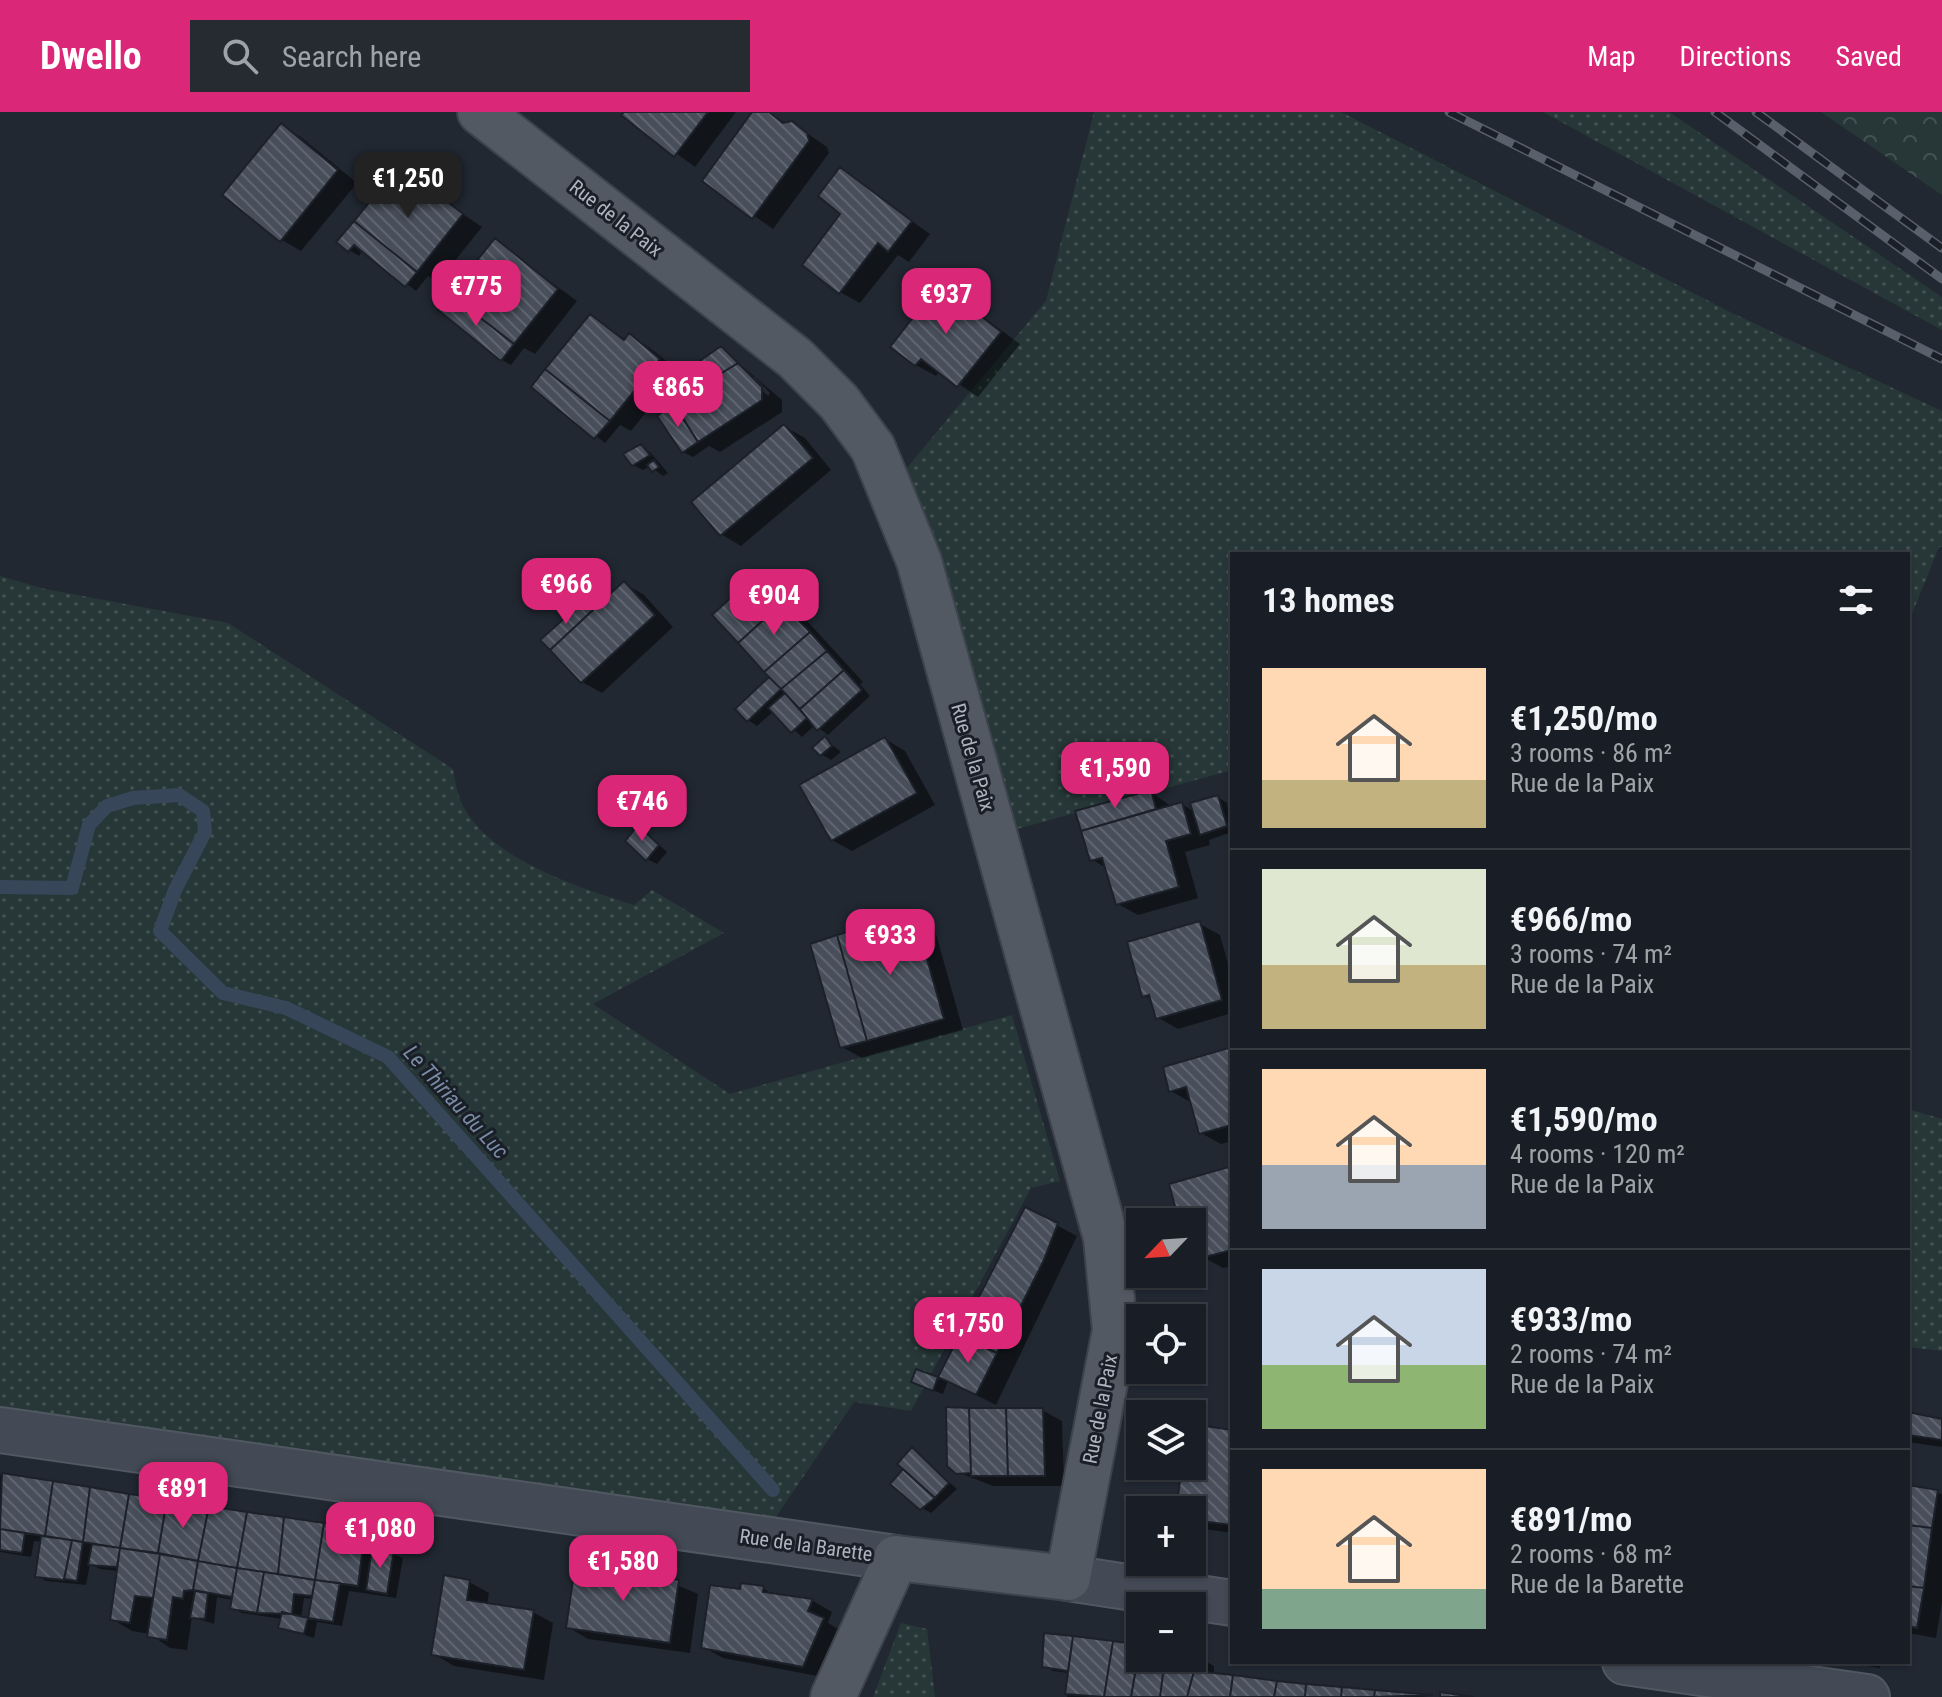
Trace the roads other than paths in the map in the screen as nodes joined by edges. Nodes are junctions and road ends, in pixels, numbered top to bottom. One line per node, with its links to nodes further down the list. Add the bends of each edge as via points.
1 (480, 112): 4 (main road, Rue de la Paix, via 795,358 839,402 873,448 891,487 919,561 1106,1238 1115,1330)
2 (0, 1430): 3 (street, Rue de la Barette)
3 (896, 1558): 4 (main road, Rue de la Barette); 7 (main road)
4 (1068, 1578): 5 (street, Rue de la Barette)
5 (1230, 1603)
6 (1639, 1664): 8 (street)
7 (833, 1697)
8 (1867, 1697)

